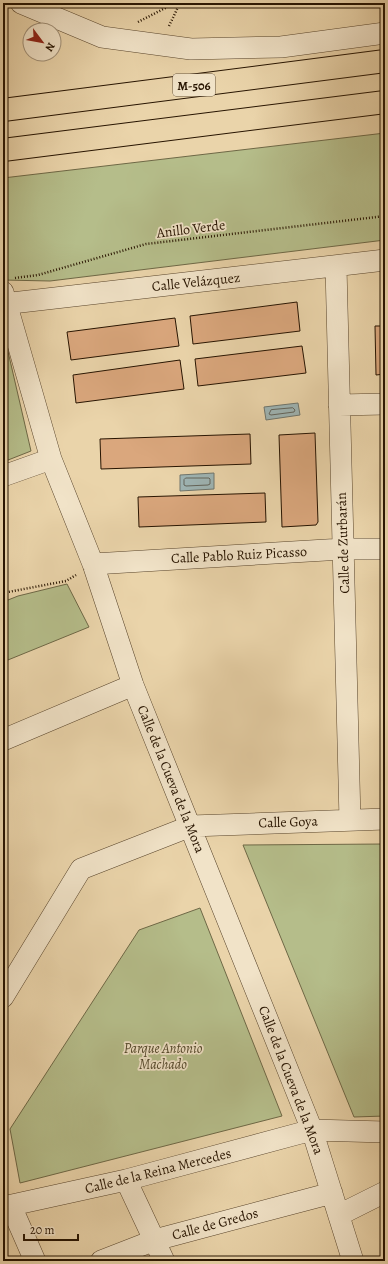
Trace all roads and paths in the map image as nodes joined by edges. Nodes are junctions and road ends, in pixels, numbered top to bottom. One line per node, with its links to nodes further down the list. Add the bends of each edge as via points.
1 (21, 3): 4 (street)
2 (175, 3): 4 (path)
3 (385, 33): 4 (street, via 281,47 191,49)
4 (109, 38)
5 (385, 61): 7 (main road, M-506)
6 (385, 102): 8 (main road)
7 (3, 110)
8 (3, 150)
9 (385, 216): 12 (path, Anillo Verde, via 146,244 38,275)
10 (385, 260): 11 (street, Calle Velázquez)
11 (336, 267): 12 (street, Calle Velázquez); 14 (street, Calle de Zurbarán)
12 (6, 295): 15 (street, Calle de la Cueva de la Mora)
13 (385, 404): 14 (street)
14 (339, 405): 18 (street, Calle de Zurbarán)
15 (51, 459): 16 (street); 19 (street, Calle de la Cueva de la Mora)
16 (3, 476)
17 (385, 549): 18 (street, Calle Pablo Ruiz Picasso)
18 (343, 550): 19 (street, Calle Pablo Ruiz Picasso); 24 (street, Calle de Zurbarán)
19 (93, 564): 20 (path, via 66,581); 21 (street, Calle de la Cueva de la Mora)
20 (3, 593)
21 (133, 685): 22 (street); 25 (street, Calle de la Cueva de la Mora)
22 (3, 740)
23 (385, 819): 24 (street, Calle Goya)
24 (350, 820): 25 (street, Calle Goya)
25 (191, 826): 26 (street, Calle Goya, via 81,869); 27 (street, Calle de la Cueva de la Mora)
26 (3, 997)
27 (312, 1130): 28 (street, Calle de la Reina Mercedes); 29 (street, Calle de la Reina Mercedes); 31 (street, Calle de la Cueva de la Mora)
28 (385, 1132)
29 (126, 1180): 32 (street, Calle de la Reina Mercedes); 34 (street)
30 (385, 1192): 33 (street)
31 (332, 1193): 33 (street, Calle de la Cueva de la Mora); 34 (street, Calle de Gredos)
32 (7, 1206): 35 (street)
33 (339, 1215): 38 (street, Calle de la Cueva de la Mora)
34 (155, 1240): 36 (street, Calle de Gredos); 37 (street)
35 (35, 1261)
36 (101, 1261)
37 (164, 1261)
38 (353, 1261)

